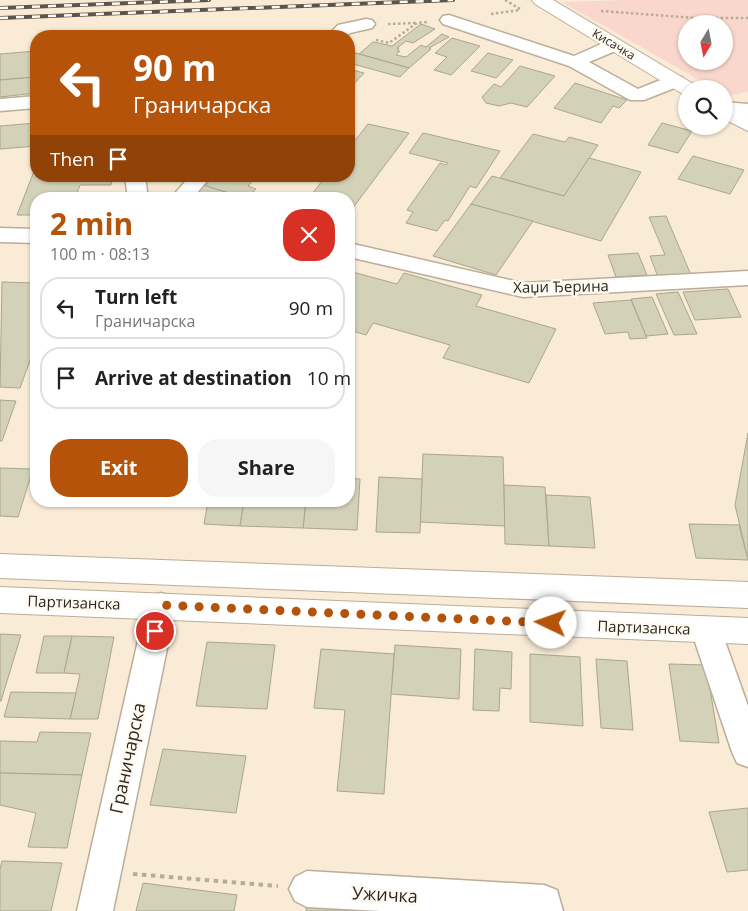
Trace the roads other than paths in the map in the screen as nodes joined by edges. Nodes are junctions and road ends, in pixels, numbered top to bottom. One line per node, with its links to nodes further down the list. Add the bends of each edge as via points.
1 (540, 0): 5 (main road, Кисачка)
2 (449, 20): 6 (street)
3 (355, 30): 4 (street)
4 (370, 32)
5 (614, 45): 6 (street); 7 (main road, Кисачка)
6 (575, 62): 8 (street, via 637,96)
7 (678, 83)
8 (678, 86)
9 (748, 100): 10 (street)
10 (733, 101)
11 (30, 102): 12 (street)
12 (0, 105)
13 (733, 109): 14 (street)
14 (748, 110)
15 (733, 115): 16 (main road)
16 (748, 125)
17 (196, 182): 18 (street)
18 (186, 192)
19 (0, 235): 20 (street)
20 (30, 236)
21 (355, 251): 22 (street, Хаџи Ђерина, via 523,290)
22 (748, 278)
23 (0, 566): 24 (main road)
24 (748, 595)
25 (0, 600): 26 (main road, Партизанска)
26 (161, 605): 27 (main road, Партизанска); 31 (street, Граничарска)
27 (706, 630): 28 (main road, Партизанска); 29 (street)
28 (748, 632)
29 (748, 752)
30 (307, 889): 32 (street, Ужичка, via 544,903)
31 (95, 911)
32 (545, 911)

